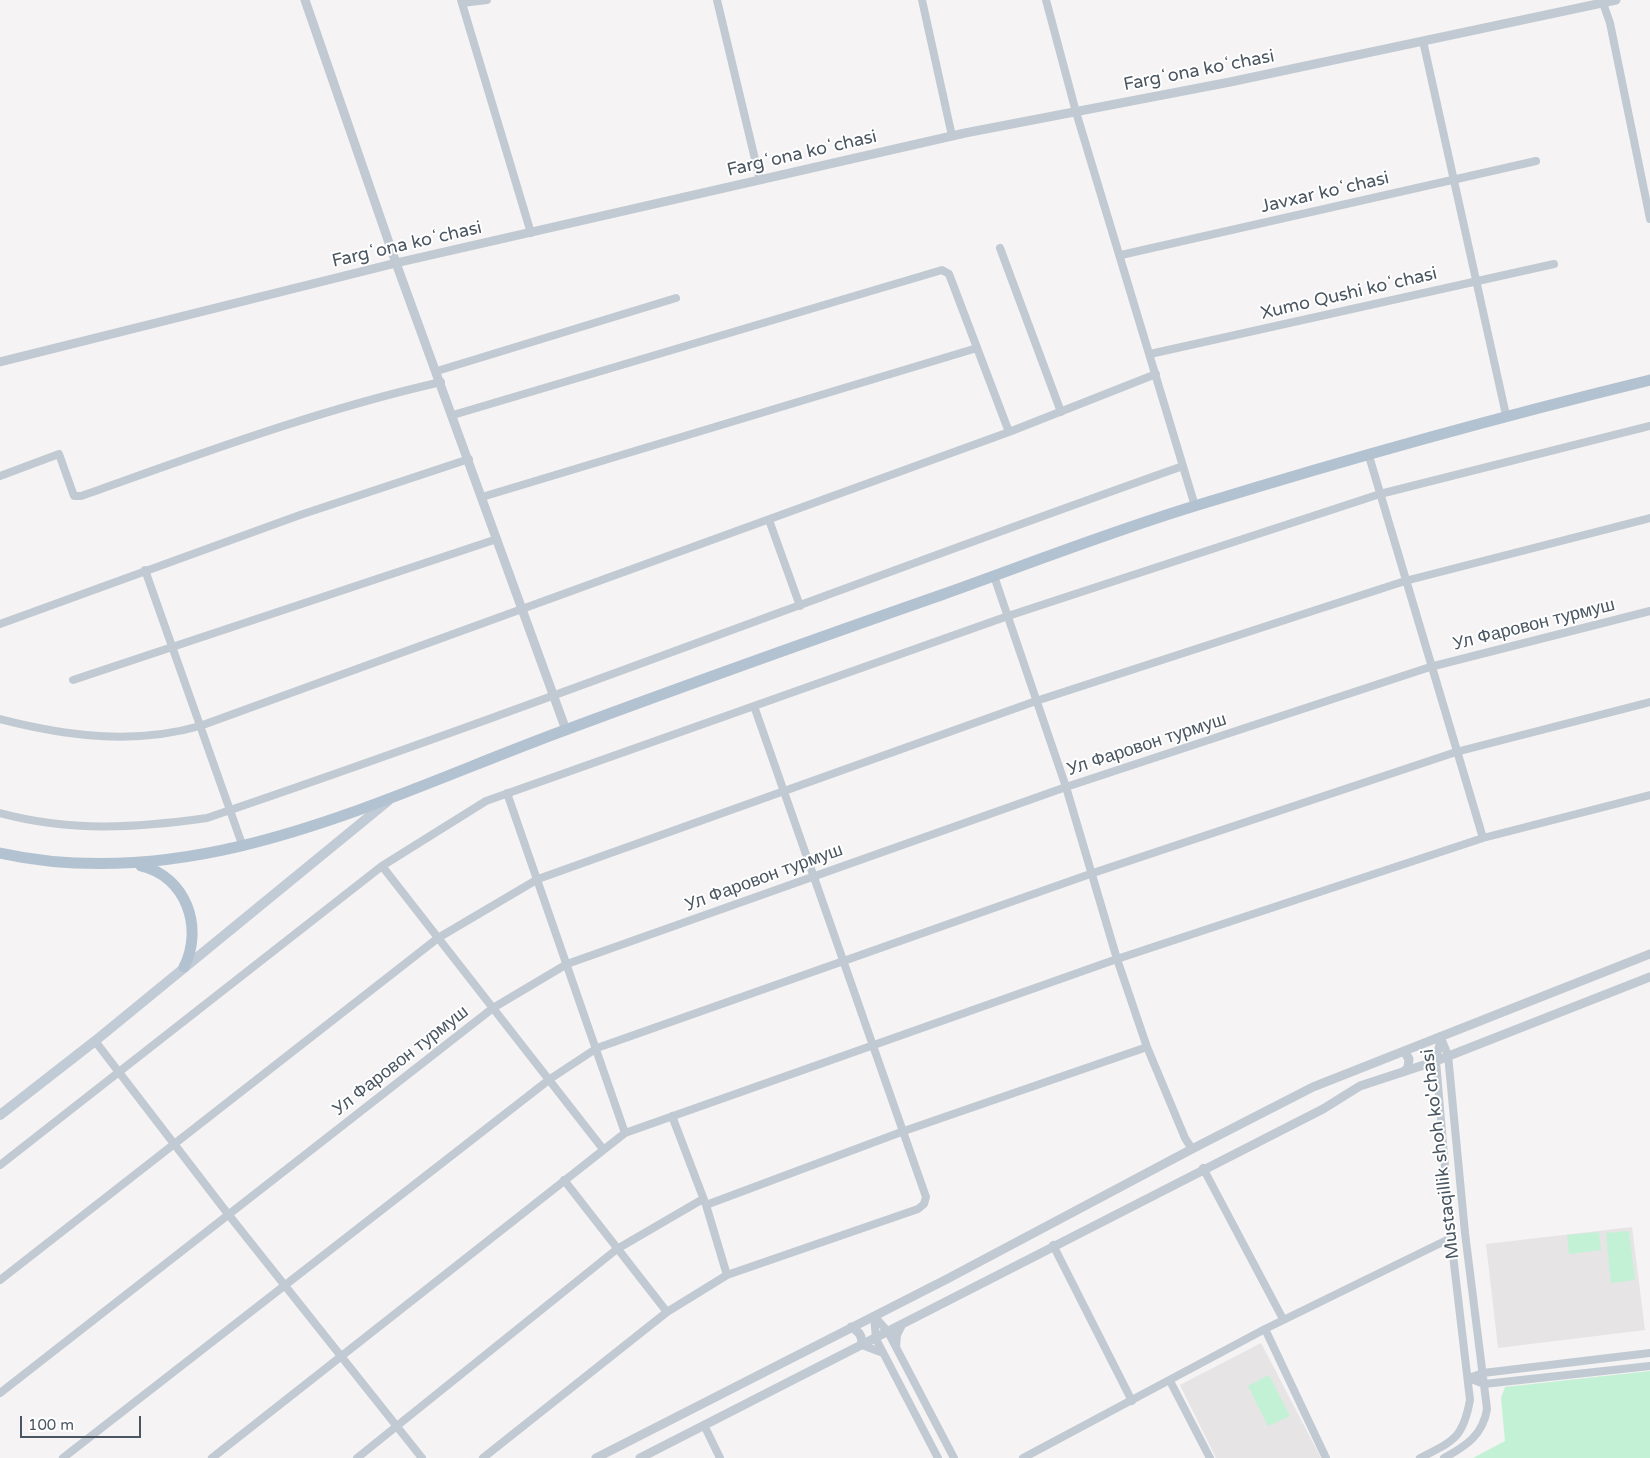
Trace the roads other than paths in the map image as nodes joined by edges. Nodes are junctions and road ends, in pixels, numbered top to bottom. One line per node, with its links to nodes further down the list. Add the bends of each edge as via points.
1 (305, 0): 19 (street)
2 (487, 0): 7 (street)
3 (717, 0): 14 (street)
4 (922, 0): 11 (street)
5 (1046, 0): 10 (street)
6 (1616, 0): 8 (street, Fargʻona koʻchasi)
7 (462, 2): 16 (street)
8 (1603, 3): 9 (street, Fargʻona koʻchasi); 15 (street)
9 (1423, 41): 10 (street, Fargʻona koʻchasi); 13 (street)
10 (1076, 112): 11 (street, Fargʻona koʻchasi); 18 (street)
11 (952, 136): 14 (street, Fargʻona koʻchasi)
12 (1536, 161): 13 (street, Javxar koʻchasi)
13 (1454, 178): 18 (street, Javxar koʻchasi); 21 (street)
14 (760, 180): 16 (street, Fargʻona koʻchasi)
15 (1650, 219)
16 (531, 233): 19 (street, Fargʻona koʻchasi)
17 (1000, 248): 30 (street)
18 (1121, 256): 24 (street)
19 (396, 263): 25 (street, Fargʻona koʻchasi); 26 (street)
20 (1554, 264): 21 (street, Xumo Qushi koʻchasi)
21 (1477, 281): 24 (street, Xumo Qushi koʻchasi); 32 (street)
22 (676, 298): 26 (street)
23 (977, 348): 31 (street, via 949,274 942,270); 34 (street); 40 (street)
24 (1150, 354): 27 (street)
25 (0, 362)
26 (436, 371): 29 (street)
27 (1156, 374): 30 (street); 37 (street)
28 (1650, 380): 32 (main road)
29 (441, 382): 31 (street); 38 (street, via 270,429 77,497 59,454)
30 (1061, 412): 34 (street)
31 (453, 415): 36 (street)
32 (1506, 415): 35 (main road)
33 (1650, 426): 39 (street)
34 (1009, 432): 43 (street)
35 (1369, 456): 39 (street); 41 (main road)
36 (469, 459): 40 (street); 45 (street)
37 (1183, 466): 41 (street); 48 (street)
38 (0, 476)
39 (1380, 494): 47 (street); 51 (street)
40 (482, 497): 44 (street)
41 (1195, 506): 46 (main road)
42 (1650, 518): 47 (street)
43 (768, 520): 48 (street); 49 (street)
44 (497, 538): 49 (street); 53 (street)
45 (145, 570): 52 (street); 53 (street)
46 (994, 576): 51 (street); 62 (main road)
47 (1405, 581): 54 (street); 57 (street)
48 (800, 606): 56 (street)
49 (522, 610): 56 (street); 61 (street)
50 (1650, 611): 54 (street, Ул Фаровон турмуш)
51 (1008, 616): 57 (street); 59 (street)
52 (0, 624)
53 (172, 647): 55 (street); 61 (street)
54 (1430, 666): 63 (street); 64 (street, Ул Фаровон турмуш)
55 (73, 680)
56 (552, 696): 62 (street); 69 (street)
57 (1036, 701): 64 (street); 65 (street)
58 (1650, 702): 63 (street)
59 (754, 706): 65 (street); 66 (street)
60 (0, 719): 61 (street, via 46,731 83,736 148,736)
61 (200, 726): 69 (street)
62 (566, 730): 68 (main road)
63 (1456, 752): 71 (street); 76 (street)
64 (1066, 787): 76 (street); 77 (street, Ул Фаровон турмуш)
65 (784, 791): 77 (street); 78 (street)
66 (508, 793): 75 (street, via 486,801); 78 (street)
67 (1650, 795): 71 (street)
68 (394, 796): 72 (main road); 84 (main road)
69 (230, 810): 70 (street, via 207,818 120,828 45,822); 72 (street)
70 (0, 813)
71 (1483, 838): 81 (street)
72 (243, 847): 74 (main road, via 185,859)
73 (0, 853): 74 (main road, via 68,863)
74 (126, 864): 84 (main road, via 161,874 184,900 194,938)
75 (382, 866): 79 (street); 95 (street)
76 (1093, 873): 81 (street); 82 (street)
77 (813, 876): 82 (street); 83 (street, Ул Фаровон турмуш)
78 (538, 879): 79 (street); 83 (street)
79 (438, 938): 86 (street); 102 (street)
80 (1650, 954): 87 (street)
81 (1117, 959): 89 (street); 90 (street)
82 (844, 961): 89 (street); 91 (street)
83 (567, 964): 86 (street, Ул Фаровон турмуш); 91 (street)
84 (184, 967): 88 (main road)
85 (1650, 977): 93 (street)
86 (493, 1008): 97 (street); 109 (street, Ул Фаровон турмуш)
87 (1441, 1036): 92 (street); 93 (street, Mustaqillik shoh ko'chasi); 94 (street, Mustaqillik shoh ko'chasi)
88 (95, 1041): 95 (street); 98 (main road)
89 (871, 1044): 99 (street); 100 (street)
90 (1147, 1047): 100 (street); 104 (street)
91 (597, 1048): 97 (street); 101 (street)
92 (1404, 1051): 96 (street, via 1409,1059 1408,1068); 104 (street, via 1313,1087)
93 (1448, 1055): 94 (street); 130 (street, Mustaqillik shoh ko'chasi, via 1465,1233)
94 (1436, 1060): 96 (street); 110 (street, Mustaqillik shoh ko'chasi)
95 (118, 1072): 102 (street); 105 (street)
96 (1402, 1072): 106 (street, via 1360,1086 1324,1108)
97 (550, 1079): 103 (street); 115 (street)
98 (0, 1115)
99 (672, 1116): 101 (street); 108 (street)
100 (904, 1131): 108 (street); 113 (street, via 926,1197 918,1209)
101 (625, 1133): 103 (street)
102 (175, 1143): 109 (street); 114 (street)
103 (603, 1149): 107 (street)
104 (1192, 1149): 117 (street)
105 (0, 1165)
106 (1203, 1168): 111 (street); 118 (street)
107 (564, 1180): 112 (street); 128 (street)
108 (704, 1202): 112 (street); 113 (street)
109 (228, 1214): 115 (street); 134 (street, Ул Фаровон турмуш)
110 (1451, 1238): 118 (street); 131 (street, Mustaqillik shoh ko'chasi)
111 (1054, 1245): 119 (street); 135 (street)
112 (617, 1249): 116 (street); 137 (street)
113 (727, 1276): 116 (street)
114 (0, 1280)
115 (285, 1285): 128 (street); 138 (street)
116 (667, 1312): 142 (street)
117 (874, 1316): 120 (street); 122 (street); 123 (street)
118 (1283, 1319): 121 (street)
119 (902, 1325): 122 (street); 125 (street)
120 (852, 1327): 124 (street, via 862,1337); 143 (street)
121 (1265, 1329): 132 (street); 150 (street)
122 (888, 1332): 123 (street); 125 (street)
123 (876, 1338): 124 (street); 126 (street)
124 (862, 1345): 126 (street); 136 (street)
125 (896, 1347): 147 (street)
126 (884, 1353): 146 (street)
127 (1650, 1353): 130 (street)
128 (342, 1357): 137 (street); 139 (street)
129 (1650, 1366): 133 (street)
130 (1483, 1372): 131 (street); 133 (street, Mustaqillik shoh ko'chasi)
131 (1469, 1378): 133 (street); 151 (street, Mustaqillik shoh ko'chasi, via 1466,1423 1457,1436)
132 (1170, 1381): 135 (street); 149 (street)
133 (1484, 1384): 152 (street, Mustaqillik shoh ko'chasi, via 1485,1423 1465,1446)
134 (0, 1393)
135 (1132, 1401): 148 (street)
136 (704, 1425): 144 (street); 145 (street)
137 (398, 1426): 140 (street); 141 (street)
138 (63, 1458)
139 (212, 1458)
140 (357, 1458)
141 (422, 1458)
142 (483, 1458)
143 (596, 1458)
144 (640, 1458)
145 (720, 1458)
146 (938, 1458)
147 (954, 1458)
148 (1023, 1458)
149 (1210, 1458)
150 (1326, 1458)
151 (1420, 1458)
152 (1444, 1458)

